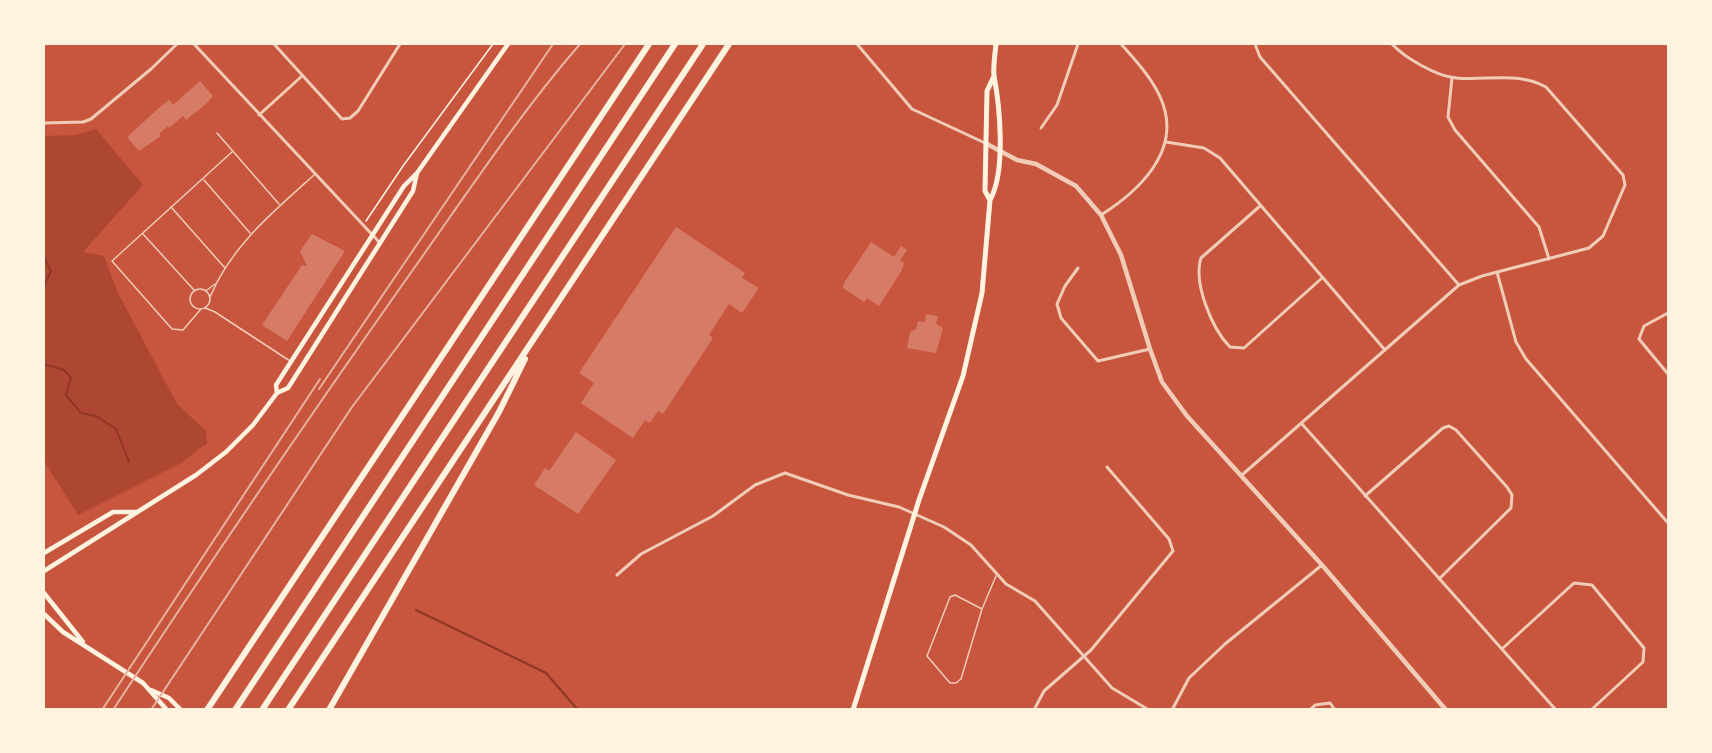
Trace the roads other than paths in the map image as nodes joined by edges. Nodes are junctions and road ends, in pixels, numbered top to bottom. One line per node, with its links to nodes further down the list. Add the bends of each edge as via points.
1 (177, 44): 20 (street, via 91,119)
2 (194, 44): 19 (street)
3 (274, 44): 17 (street)
4 (400, 44): 17 (street, via 350,118 342,119 334,113)
5 (507, 44): 27 (main road)
6 (649, 44): 84 (highway)
7 (675, 44): 85 (highway)
8 (703, 44): 86 (highway)
9 (729, 44): 56 (highway)
10 (857, 44): 24 (street, via 912,109)
11 (996, 44): 16 (main road)
12 (1078, 44): 21 (street, via 1057,105)
13 (1121, 44): 23 (street, via 1150,80 1163,104)
14 (1256, 44): 45 (street, via 1260,57)
15 (1392, 44): 18 (street, via 1416,63)
16 (994, 75): 24 (main road, via 987,91); 25 (main road, via 998,88)
17 (302, 76): 19 (street)
18 (1452, 78): 39 (street, via 1448,111 1452,124 1539,227); 39 (street, via 1532,79 1546,87 1623,175 1626,185 1604,236 1589,248)
19 (259, 115): 28 (street)
20 (44, 123)
21 (1041, 128)
22 (217, 133): 26 (lane)
23 (1166, 142): 32 (street, via 1204,148 1220,158); 34 (street, via 1154,168 1142,182)
24 (987, 144): 25 (street); 30 (main road, via 985,191)
25 (999, 150): 30 (main road, via 996,190); 34 (street, via 1076,186)
26 (233, 151): 29 (lane); 31 (lane)
27 (417, 173): 37 (main road, via 404,186); 38 (main road, via 413,190)
28 (314, 175): 31 (lane); 37 (street)
29 (203, 179): 33 (lane); 36 (lane)
30 (990, 200): 67 (main road, via 982,293 973,337 960,387)
31 (280, 205): 36 (lane)
32 (1260, 206): 43 (street); 43 (street, via 1202,258 1198,268 1219,336 1230,347 1244,348)
33 (171, 207): 35 (lane); 40 (lane)
34 (1101, 215): 57 (street, via 1121,255)
35 (142, 233): 46 (lane); 55 (lane, via 112,261 172,329 183,330)
36 (251, 233): 40 (lane)
37 (372, 236): 38 (street); 59 (main road)
38 (380, 243): 61 (main road, via 288,388)
39 (1549, 259): 42 (street)
40 (226, 268): 44 (lane)
41 (1078, 268): 57 (street, via 1057,304 1061,318 1098,361)
42 (1497, 272): 45 (street); 68 (street, via 1516,342 1526,359)
43 (1322, 278): 58 (street)
44 (216, 283): 47 (lane); 48 (lane)
45 (1459, 285): 58 (street)
46 (194, 290): 47 (lane); 50 (lane, via 189,299)
47 (207, 290): 48 (lane)
48 (210, 297): 49 (lane)
49 (209, 304): 51 (lane); 53 (lane)
50 (195, 308): 52 (lane); 55 (lane)
51 (205, 308): 52 (lane); 53 (lane)
52 (201, 309): 55 (lane)
53 (215, 312): 59 (lane)
54 (1668, 313): 60 (street, via 1644,326 1639,339)
55 (196, 315)
56 (546, 322): 87 (highway); 88 (highway)
57 (1150, 349): 64 (street, via 1162,382 1187,416)
58 (1385, 350): 62 (street)
59 (291, 362): 61 (main road, via 276,384)
60 (1668, 374)
61 (277, 393): 66 (main road, via 253,425 225,452)
62 (1302, 424): 64 (street); 65 (street)
63 (1107, 467): 80 (street, via 1169,539 1173,551)
64 (1242, 475): 70 (street)
65 (1365, 496): 74 (street); 74 (street, via 1443,428 1456,430 1512,495 1511,508)
66 (136, 512): 69 (main road, via 113,512); 71 (main road)
67 (914, 516): 72 (street, via 899,507 848,495 785,473 755,485 713,516 641,554); 73 (street, via 944,527 971,545); 89 (main road)
68 (1668, 523)
69 (44, 553)
70 (1322, 565): 92 (street, via 1189,678); 95 (street)
71 (44, 571)
72 (617, 575)
73 (996, 576): 76 (lane); 80 (street, via 1035,601)
74 (1439, 579): 79 (street)
75 (44, 593): 78 (main road)
76 (982, 609): 76 (lane, via 961,679 950,683 927,656 950,597 955,595)
77 (44, 614): 78 (main road, via 63,632)
78 (85, 644): 81 (main road)
79 (1503, 648): 96 (street); 97 (street, via 1574,583 1592,585 1644,648 1642,662)
80 (1083, 656): 90 (street, via 1044,691); 91 (street, via 1112,688)
81 (149, 689): 82 (main road); 83 (main road, via 169,698)
82 (167, 710)
83 (181, 710)
84 (207, 710)
85 (235, 710)
86 (262, 710)
87 (288, 710)
88 (329, 710)
89 (853, 710)
90 (1034, 710)
91 (1149, 710)
92 (1172, 710)
93 (1310, 710): 94 (street, via 1330,703)
94 (1335, 710)
95 (1446, 710)
96 (1556, 710)
97 (1591, 710)

